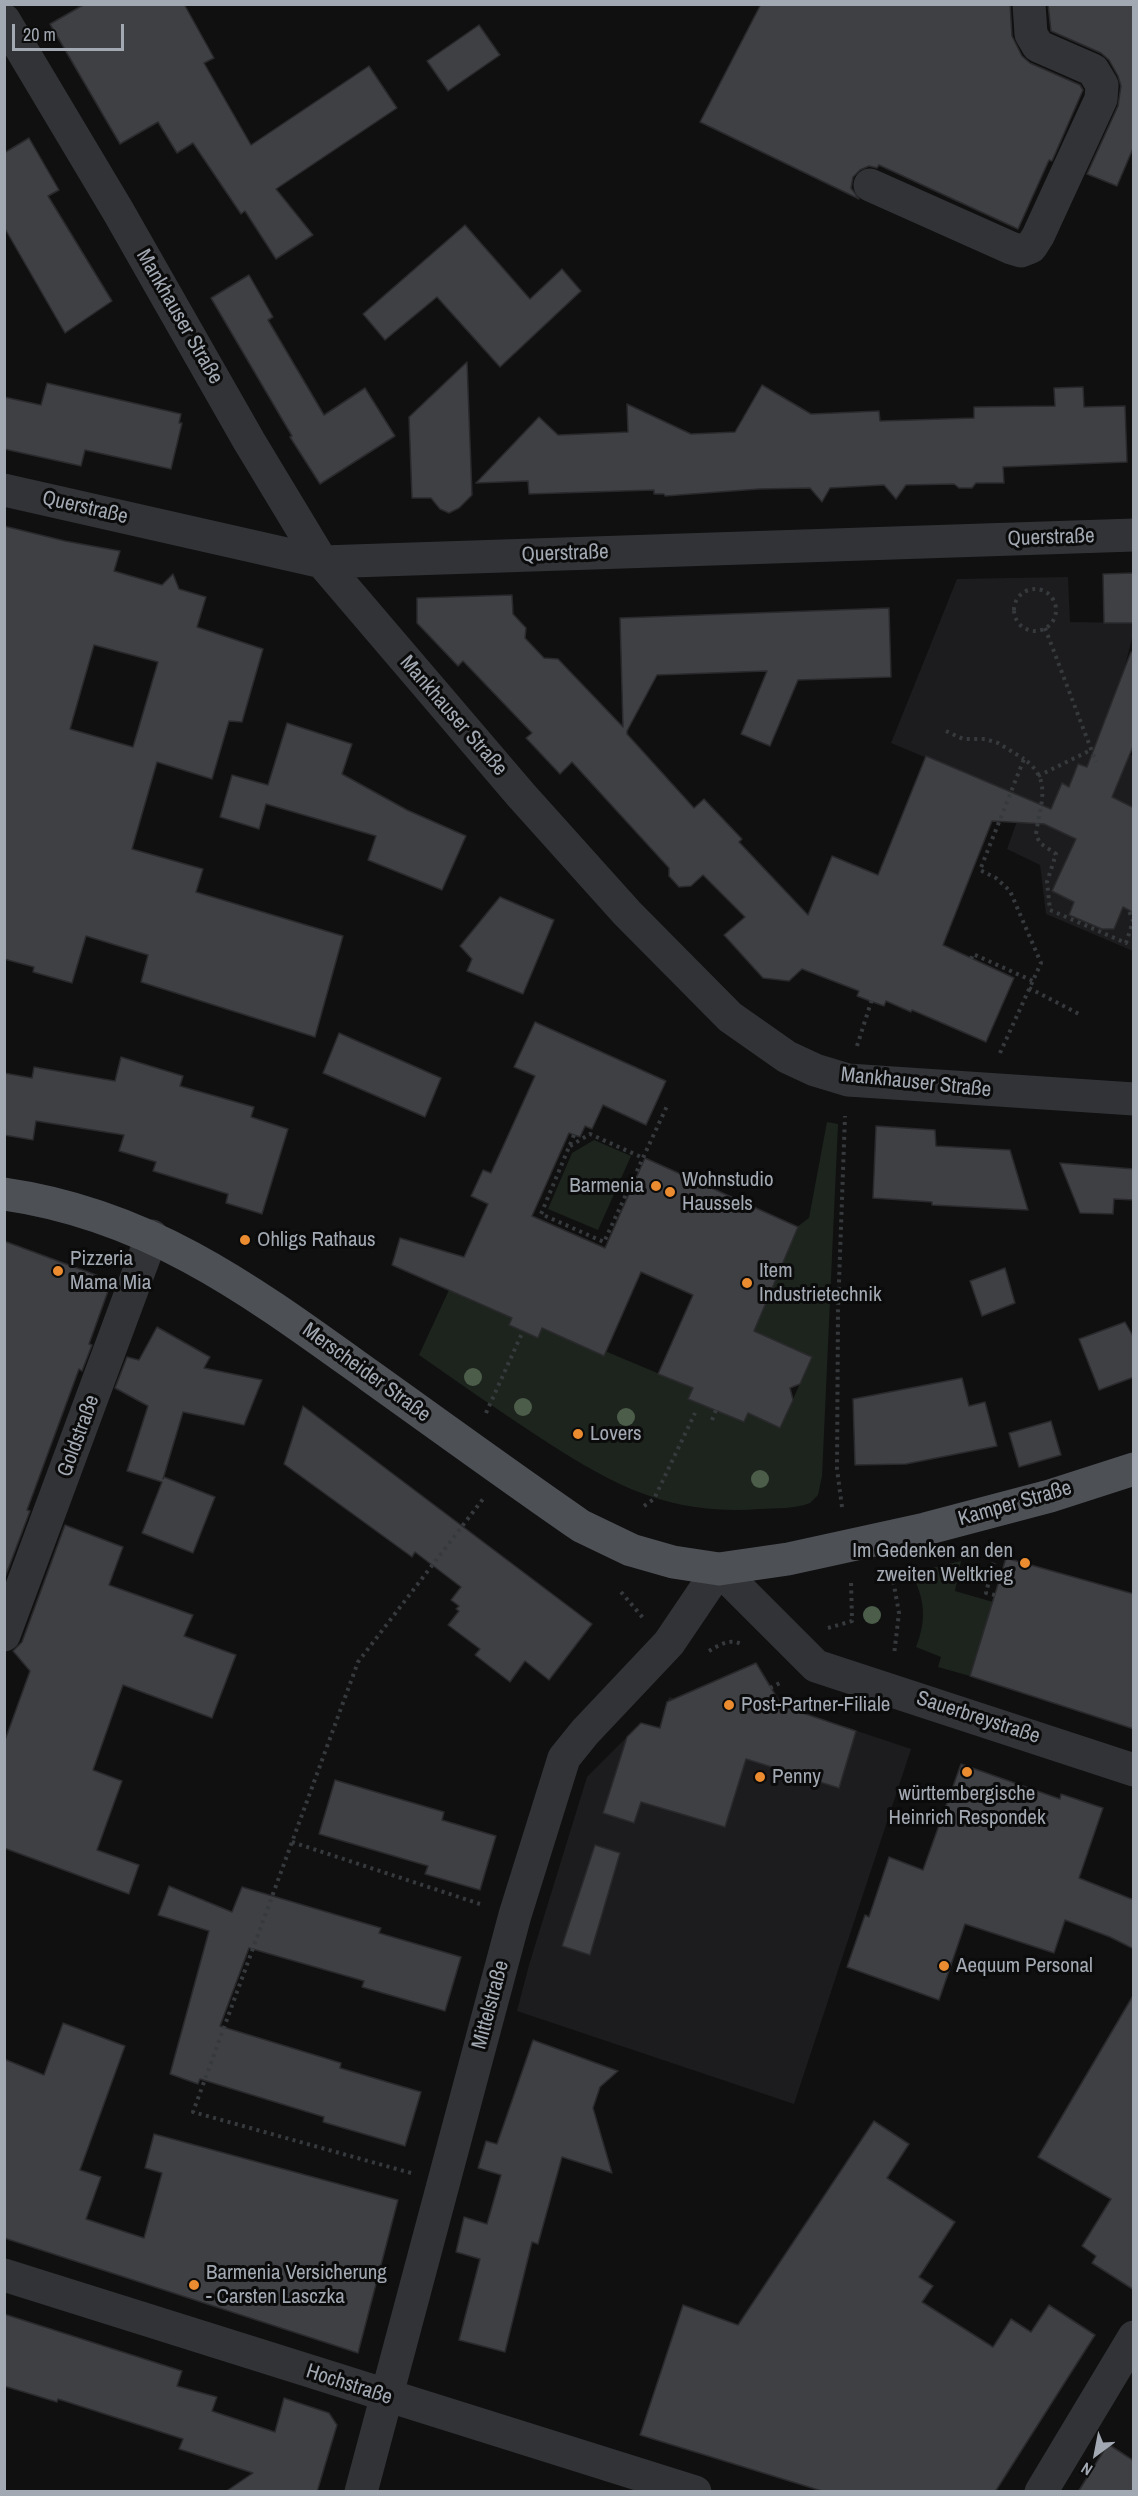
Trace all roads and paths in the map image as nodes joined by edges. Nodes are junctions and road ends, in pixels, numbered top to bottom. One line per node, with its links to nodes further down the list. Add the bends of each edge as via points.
1 (1029, 4): 3 (street, via 1030,34 1038,46 1093,70 1102,85 1101,99 1031,247 1020,251 1011,248)
2 (4, 20): 6 (street, Mankhauser Straße)
3 (870, 185)
4 (4, 490): 6 (street, Querstraße)
5 (1134, 535): 6 (street, Querstraße)
6 (322, 562): 22 (street, Mankhauser Straße, via 521,795 627,913 730,1017 787,1057)
7 (1046, 628): 7 (path, via 1024,628 1015,617 1015,603 1024,591 1037,589 1054,600 1054,619); 9 (path)
8 (946, 731): 10 (path, via 963,739 998,743)
9 (1091, 750): 11 (path); 12 (path)
10 (1024, 759): 12 (path); 17 (path, via 981,870 1010,891 1041,963)
11 (1096, 762)
12 (1038, 776): 13 (path, via 1044,798 1036,835 1056,855)
13 (1047, 882): 14 (path); 15 (path, via 1050,910 1126,943 1134,921)
14 (1055, 885)
15 (1130, 911)
16 (971, 959): 17 (path, via 973,954)
17 (1033, 981): 18 (path)
18 (1029, 988): 20 (path); 23 (path)
19 (873, 996): 21 (path)
20 (1079, 1014)
21 (857, 1046)
22 (848, 1080): 23 (street, Mankhauser Straße); 39 (path, via 838,1310 837,1469)
23 (985, 1090): 24 (street, Mankhauser Straße)
24 (1134, 1099)
25 (667, 1106): 28 (path)
26 (574, 1135): 27 (path)
27 (570, 1146): 28 (path, via 590,1134); 28 (path, via 540,1214 604,1242)
28 (641, 1157)
29 (4, 1194): 30 (main road, Merscheider Straße, via 68,1205)
30 (152, 1236): 41 (main road, Merscheider Straße, via 259,1298 581,1526 631,1550); 48 (street, Goldstraße)
31 (523, 1331): 33 (path)
32 (716, 1410): 35 (path)
33 (486, 1413)
34 (695, 1413): 38 (path, via 654,1498)
35 (712, 1420)
36 (1134, 1468): 41 (main road, Kamper Straße, via 1050,1496 925,1529 789,1559)
37 (483, 1499): 55 (path, via 358,1662)
38 (644, 1506)
39 (842, 1507)
40 (997, 1549): 45 (path, via 986,1593)
41 (718, 1569): 53 (street, Sauerbreystraße, via 816,1666); 56 (street, Mittelstraße, via 669,1643 564,1758)
42 (892, 1572): 53 (path, via 899,1626)
43 (850, 1581): 47 (path, via 852,1621)
44 (621, 1592): 46 (path)
45 (995, 1595)
46 (650, 1627)
47 (822, 1633)
48 (4, 1635)
49 (744, 1646): 50 (path, via 737,1642 722,1643)
50 (703, 1655)
51 (777, 1672): 52 (path, via 786,1680)
52 (770, 1688)
53 (887, 1688): 54 (street, Sauerbreystraße)
54 (1134, 1770)
55 (292, 1842): 56 (path); 57 (path, via 193,2112)
56 (515, 1915): 57 (street, Mittelstraße)
57 (443, 2182): 60 (street, Mittelstraße)
58 (4, 2276): 60 (street, Hochstraße)
59 (1134, 2337): 63 (street)
60 (386, 2397): 61 (street, Mittelstraße); 62 (street, Hochstraße)
61 (361, 2492)
62 (694, 2492)
63 (1041, 2492)

